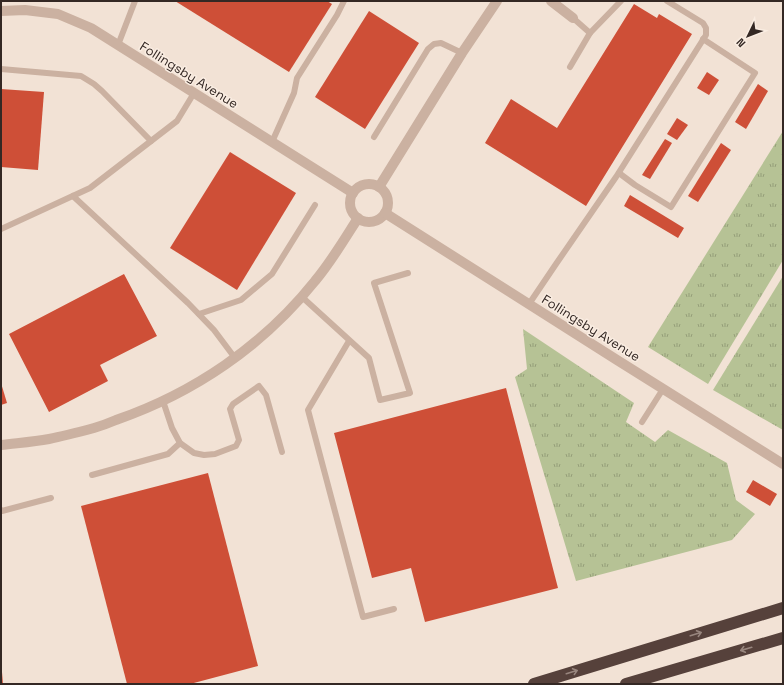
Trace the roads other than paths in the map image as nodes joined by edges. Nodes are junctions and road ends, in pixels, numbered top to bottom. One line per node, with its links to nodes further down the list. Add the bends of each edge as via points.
1 (135, 1): 11 (lane)
2 (344, 1): 18 (lane, via 298,78)
3 (497, 1): 12 (street)
4 (551, 1): 8 (street)
5 (621, 1): 9 (lane)
6 (667, 1): 10 (lane, via 703,23 706,34)
7 (1, 11): 11 (street, Follingsby Avenue, via 25,10 58,14 91,28)
8 (573, 18): 9 (lane)
9 (590, 33): 13 (lane)
10 (703, 39): 19 (lane); 19 (lane, via 755,72 743,93 671,207)
11 (118, 45): 15 (street, Follingsby Avenue)
12 (462, 54): 16 (lane, via 441,43 434,44); 20 (street)
13 (570, 67)
14 (1, 69): 17 (lane, via 81,76 102,90)
15 (194, 93): 17 (lane, via 177,121); 18 (street, Follingsby Avenue)
16 (374, 137)
17 (151, 141): 22 (lane, via 90,188)
18 (272, 142): 21 (street, Follingsby Avenue)
19 (619, 173): 29 (lane)
20 (379, 187): 21 (street, via 364,185); 24 (street, via 387,198 388,206)
21 (353, 193): 25 (street, via 351,208)
22 (73, 196): 26 (lane); 30 (lane)
23 (315, 205): 30 (lane, via 272,274 241,300)
24 (385, 212): 25 (street, via 374,222); 29 (street, Follingsby Avenue)
25 (358, 218): 28 (street, via 336,254)
26 (1, 229)
27 (408, 273): 31 (lane, via 374,283 410,392 380,400 369,358)
28 (302, 297): 31 (lane); 32 (street, via 265,334)
29 (529, 304): 33 (street, Follingsby Avenue)
30 (199, 314): 32 (lane)
31 (349, 341): 44 (lane, via 308,410 363,617)
32 (235, 358): 34 (street, via 181,393)
33 (663, 389): 35 (lane); 39 (street, Follingsby Avenue)
34 (163, 401): 36 (lane); 37 (street, via 94,428 49,439)
35 (642, 422)
36 (180, 443): 38 (lane, via 194,453 204,455 215,454 236,446 239,440 230,409 233,404 259,386 266,395); 40 (lane, via 168,454)
37 (1, 445)
38 (282, 452)
39 (783, 464)
40 (92, 475)
41 (51, 498): 42 (lane)
42 (1, 510)
43 (783, 608): 46 (highway, one-way to 43)
44 (394, 609)
45 (783, 638): 47 (highway, one-way to 47)
46 (534, 684)
47 (626, 684)

